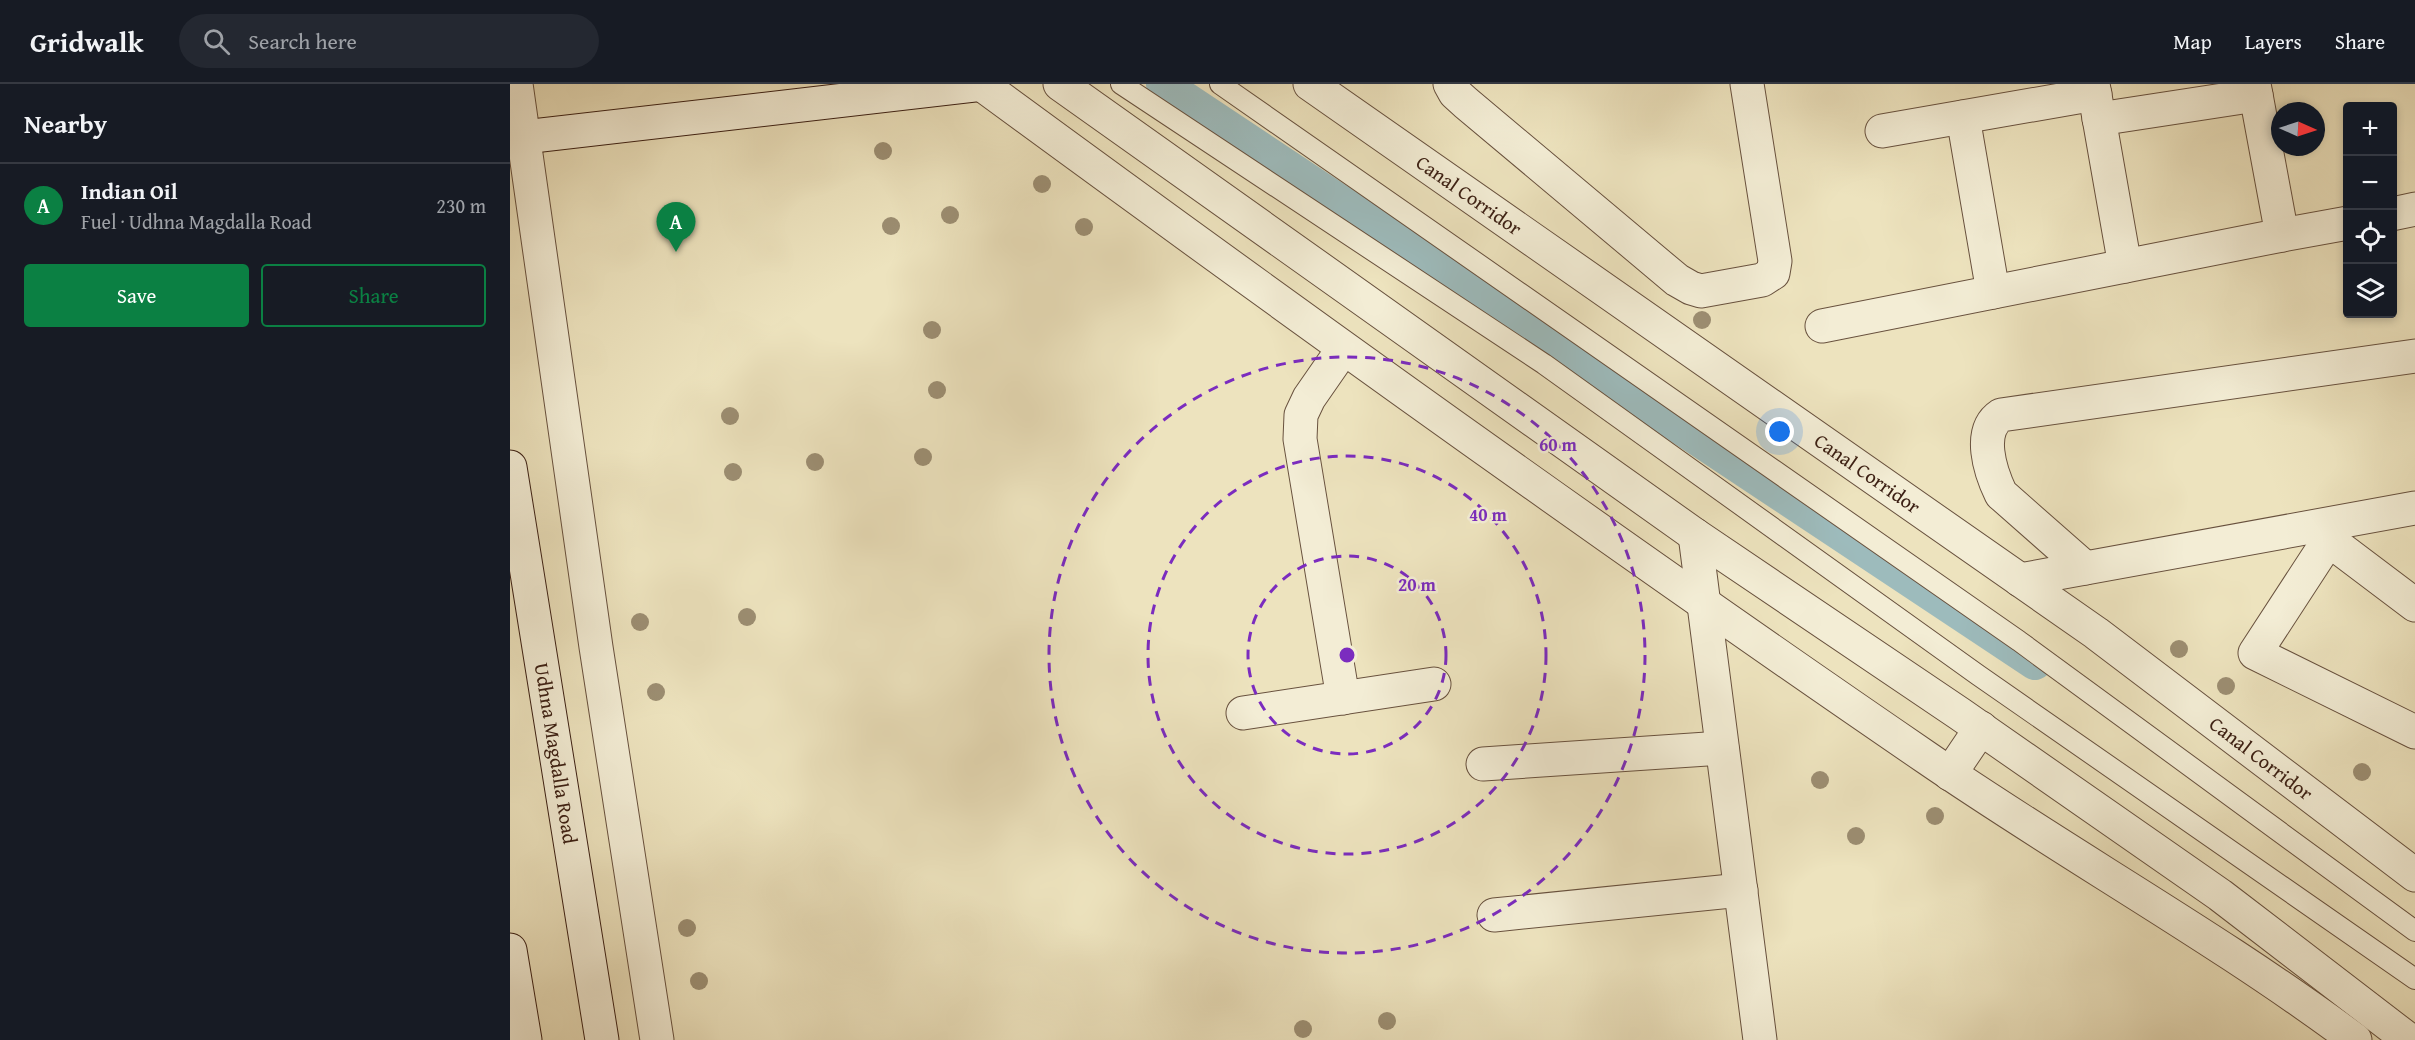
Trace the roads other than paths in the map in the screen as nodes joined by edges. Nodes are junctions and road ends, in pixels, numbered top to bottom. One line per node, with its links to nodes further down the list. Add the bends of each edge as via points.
1 (516, 84): 13 (street)
2 (982, 84): 13 (street); 21 (street)
3 (1060, 84): 26 (street)
4 (1120, 84): 44 (lane, via 1544,364 1978,675)
5 (1220, 84): 42 (lane, via 2019,641)
6 (1310, 84): 28 (street, Canal Corridor)
7 (1450, 84): 8 (street, via 1466,104 1677,280 1701,291 1762,280 1773,273 1775,261)
8 (1747, 84)
9 (2255, 89): 10 (street); 17 (street)
10 (2095, 99): 11 (street); 18 (street)
11 (1963, 117): 12 (street); 19 (street)
12 (1882, 131)
13 (517, 136): 47 (street)
14 (2415, 209): 15 (street)
15 (2397, 213)
16 (2343, 223): 17 (street)
17 (2282, 236): 18 (street)
18 (2125, 266): 19 (street)
19 (1993, 292): 20 (street)
20 (1822, 326)
21 (1343, 349): 29 (street); 32 (street, via 1309,398 1301,415 1299,440)
22 (2415, 357): 27 (street, via 2001,415 1992,421 1987,435 1994,478 2001,494)
23 (510, 467): 46 (street, Udhna Magdalla Road)
24 (2415, 508): 25 (street)
25 (2320, 534): 27 (street); 30 (street); 35 (street, via 2254,653)
26 (1695, 535): 29 (street); 34 (street)
27 (2085, 568): 28 (street)
28 (2020, 580): 39 (street, Canal Corridor)
29 (1704, 605): 36 (street); 38 (street)
30 (2415, 605)
31 (1434, 684): 32 (street)
32 (1343, 698): 33 (street)
33 (1243, 713)
34 (1981, 728): 38 (street); 50 (street, via 2220,895)
35 (2415, 732)
36 (1722, 748): 37 (street); 40 (street)
37 (1483, 764)
38 (1950, 774): 49 (street, via 2295,995)
39 (2415, 874)
40 (1741, 890): 41 (street); 48 (street)
41 (1494, 915)
42 (2415, 931)
43 (510, 950): 45 (street)
44 (2415, 979)
45 (525, 1040)
46 (602, 1040)
47 (657, 1040)
48 (1760, 1040)
49 (2355, 1040)
50 (2409, 1040)

